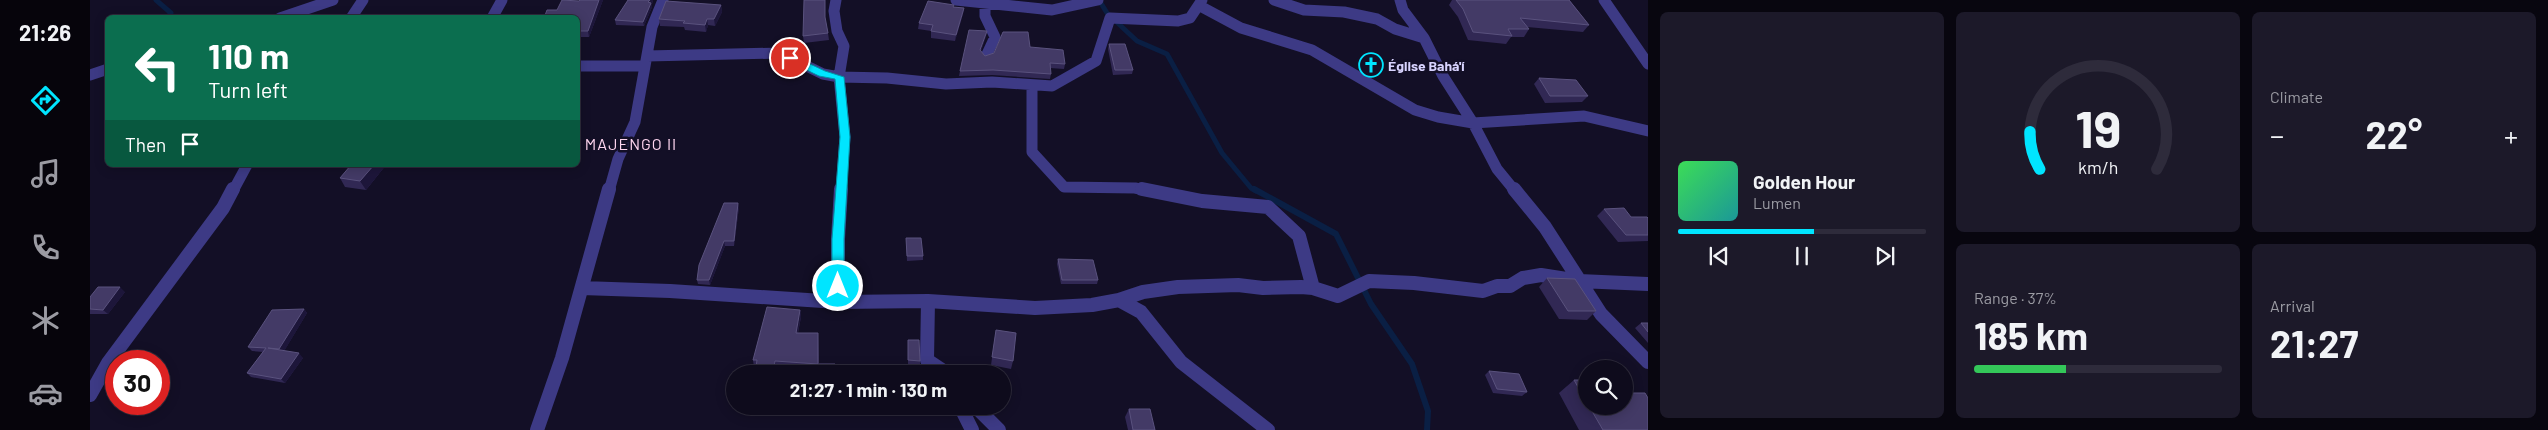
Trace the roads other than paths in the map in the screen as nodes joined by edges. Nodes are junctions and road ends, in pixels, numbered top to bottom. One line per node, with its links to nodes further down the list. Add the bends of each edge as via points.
1 (333, 0): 13 (street)
2 (363, 0): 14 (street)
3 (502, 0): 15 (street)
4 (663, 0): 18 (street, via 652,27)
5 (836, 0): 23 (street, via 837,31 844,46)
6 (956, 0): 11 (street)
7 (1098, 0): 11 (street, via 1052,10)
8 (1274, 0): 16 (street, via 1304,10 1344,12 1377,19 1395,29)
9 (1400, 0): 16 (street, via 1403,10)
10 (1604, 0): 19 (street)
11 (986, 3): 17 (street, via 985,16 995,37)
12 (1201, 3): 24 (street, via 1190,18 1178,21 1110,18 1096,61 1052,86); 25 (street, via 1241,28 1312,50 1415,110)
13 (289, 15)
14 (353, 15)
15 (494, 15)
16 (1424, 38): 25 (street, via 1443,76)
17 (987, 54)
18 (646, 61): 20 (street); 23 (street, via 780,53 823,74); 30 (street, via 635,122 618,159)
19 (1648, 64)
20 (580, 66)
21 (105, 70): 22 (street)
22 (90, 75)
23 (840, 77): 24 (street, via 946,84 992,82); 34 (street, via 845,137 838,239)
24 (1032, 85): 31 (street, via 1032,152 1064,187 1135,188 1202,201 1268,207 1299,236)
25 (1473, 123): 26 (street, via 1584,116); 28 (street, via 1497,169 1545,227)
26 (1648, 131)
27 (246, 167): 37 (street, via 223,208 108,364)
28 (1579, 281): 29 (street); 31 (street, via 1541,275 1523,278 1510,286 1477,291 1369,281 1338,296); 35 (street, via 1601,314)
29 (1648, 284)
30 (582, 288): 34 (street, via 670,290); 40 (street)
31 (1313, 288): 32 (street, via 1178,287 1143,292)
32 (1119, 300): 33 (street, via 1035,308); 43 (street, via 1141,312 1181,362)
33 (928, 301): 34 (street); 36 (street)
34 (838, 302)
35 (1648, 362)
36 (930, 365)
37 (90, 395)
38 (964, 415): 41 (street)
39 (984, 415): 42 (street)
40 (537, 430)
41 (972, 430)
42 (999, 430)
43 (1268, 430)

